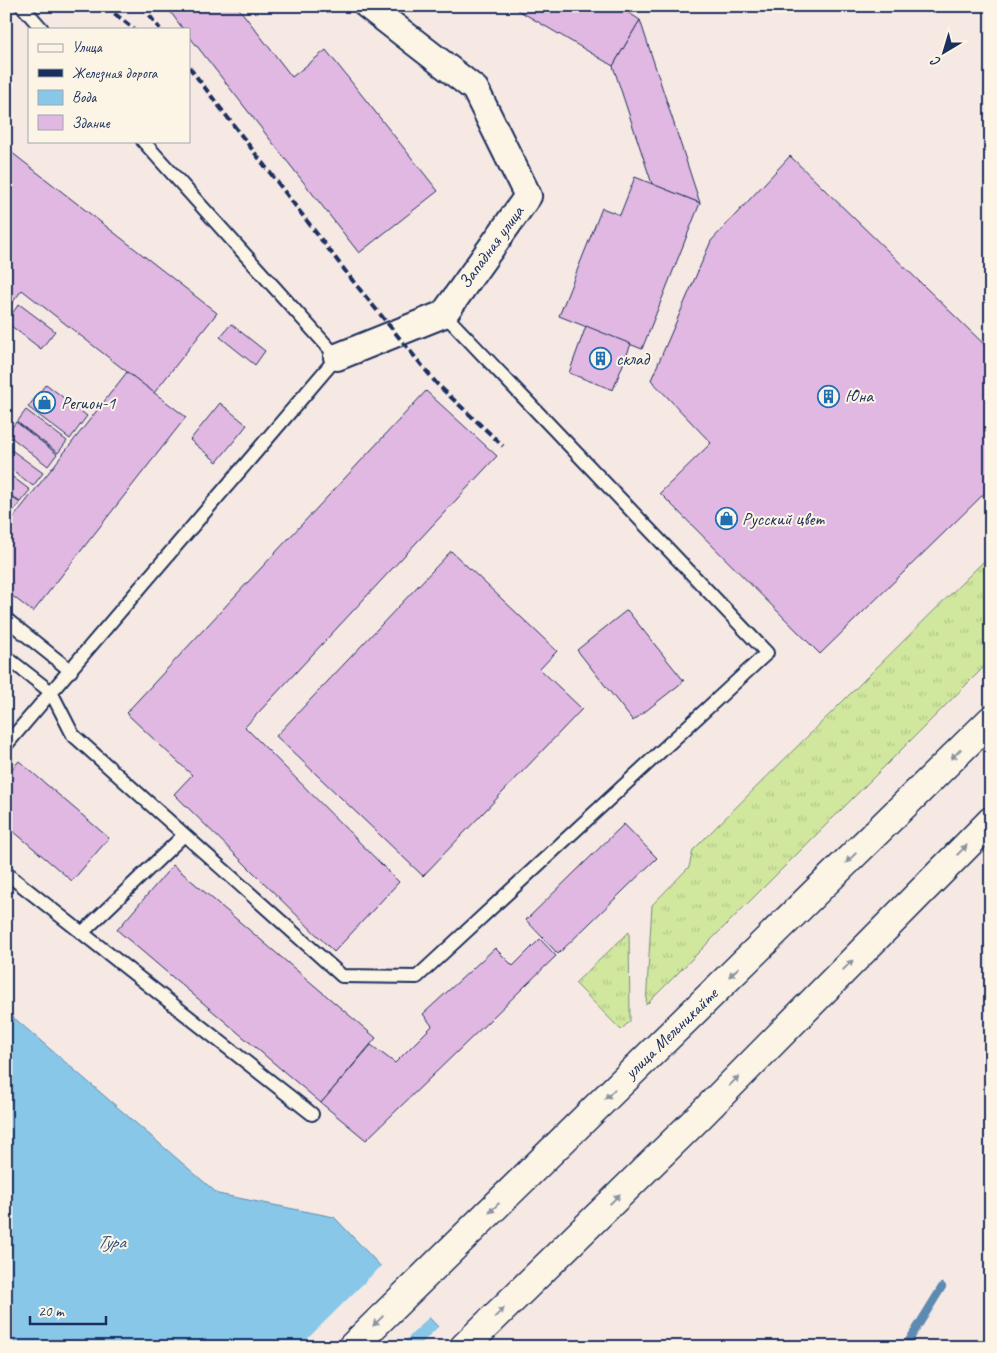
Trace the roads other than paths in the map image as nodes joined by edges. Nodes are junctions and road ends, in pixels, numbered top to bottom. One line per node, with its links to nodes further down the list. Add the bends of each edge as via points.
1 (22, 6): 3 (lane)
2 (368, 6): 5 (street, Западная улица, via 475,89 528,196)
3 (41, 28)
4 (144, 142): 6 (lane)
5 (444, 314): 6 (street); 14 (lane, via 767,653 417,977 342,976)
6 (337, 357): 9 (lane)
7 (6, 619): 9 (lane)
8 (6, 657): 10 (lane)
9 (71, 671): 10 (lane)
10 (51, 692): 12 (lane); 14 (lane, via 73,735)
11 (991, 720): 18 (main road, улица Мельникайте, one-way to 18)
12 (6, 745)
13 (991, 821): 19 (main road, one-way to 13, via 700,1116)
14 (184, 835): 16 (lane)
15 (6, 873): 16 (lane)
16 (82, 933): 17 (lane)
17 (312, 1114)
18 (352, 1347)
19 (464, 1347)

